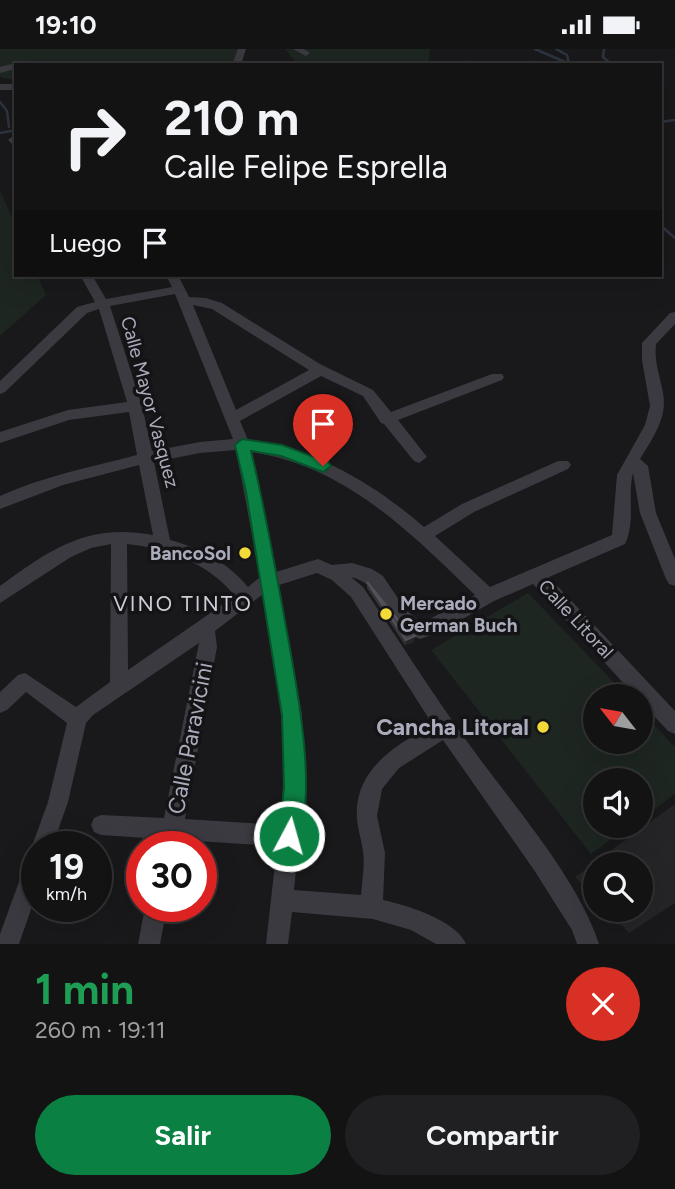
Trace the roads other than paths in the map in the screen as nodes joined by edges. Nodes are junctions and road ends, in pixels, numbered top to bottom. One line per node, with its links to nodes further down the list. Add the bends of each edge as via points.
1 (87, 277): 4 (street, Calle Mayor Vasquez)
2 (173, 277): 3 (street)
3 (183, 296): 4 (street); 6 (street, via 217,306); 10 (street)
4 (101, 303): 8 (street, via 70,319); 9 (street, Calle Mayor Vasquez)
5 (675, 316): 16 (street, Calle Litoral, via 649,343 647,366 657,405)
6 (320, 370): 10 (street); 11 (street, via 368,393)
7 (497, 377): 11 (street)
8 (0, 389)
9 (135, 405): 12 (street, via 68,415); 14 (street, Calle Mayor Vasquez)
10 (232, 419): 13 (street)
11 (386, 419): 15 (street)
12 (0, 438)
13 (242, 445): 14 (street); 19 (street, via 308,458 357,484); 26 (street)
14 (148, 457): 18 (street, via 52,481); 21 (street, Calle Mayor Vasquez)
15 (419, 457)
16 (632, 461): 22 (street, via 640,466 649,513); 24 (street, Calle Litoral, via 623,478 624,514 618,539)
17 (563, 465): 19 (street, via 468,508)
18 (0, 502)
19 (422, 536): 28 (street)
20 (120, 537): 21 (street); 27 (street, via 87,542); 31 (street)
21 (163, 544): 29 (street, via 203,559)
22 (669, 549): 25 (street)
23 (333, 571): 26 (street, via 318,566); 28 (street, via 346,568 367,574 392,599 408,625 420,631); 35 (street, via 357,592)
24 (535, 574): 28 (street); 34 (street, Calle Litoral)
25 (675, 579)
26 (268, 581): 29 (street); 40 (street, via 292,715 294,788)
27 (0, 596)
28 (488, 596)
29 (247, 599): 30 (street)
30 (206, 628): 31 (street); 39 (street, Calle Paravicini, via 208,647)
31 (119, 687): 33 (street)
32 (0, 704): 33 (street, via 25,681)
33 (77, 719): 37 (street)
34 (675, 725)
35 (446, 728): 44 (street, via 388,763 372,789 366,818 374,854); 50 (street, via 542,862 582,925)
36 (101, 825): 38 (street)
37 (47, 831)
38 (131, 831)
39 (172, 831)
40 (289, 836): 41 (street); 42 (street)
41 (217, 838)
42 (282, 901): 44 (street); 48 (street)
43 (21, 906): 46 (street)
44 (372, 908): 49 (street, via 416,919)
45 (153, 922): 47 (street)
46 (8, 944)
47 (149, 944)
48 (277, 944)
49 (455, 944)
50 (588, 944)

